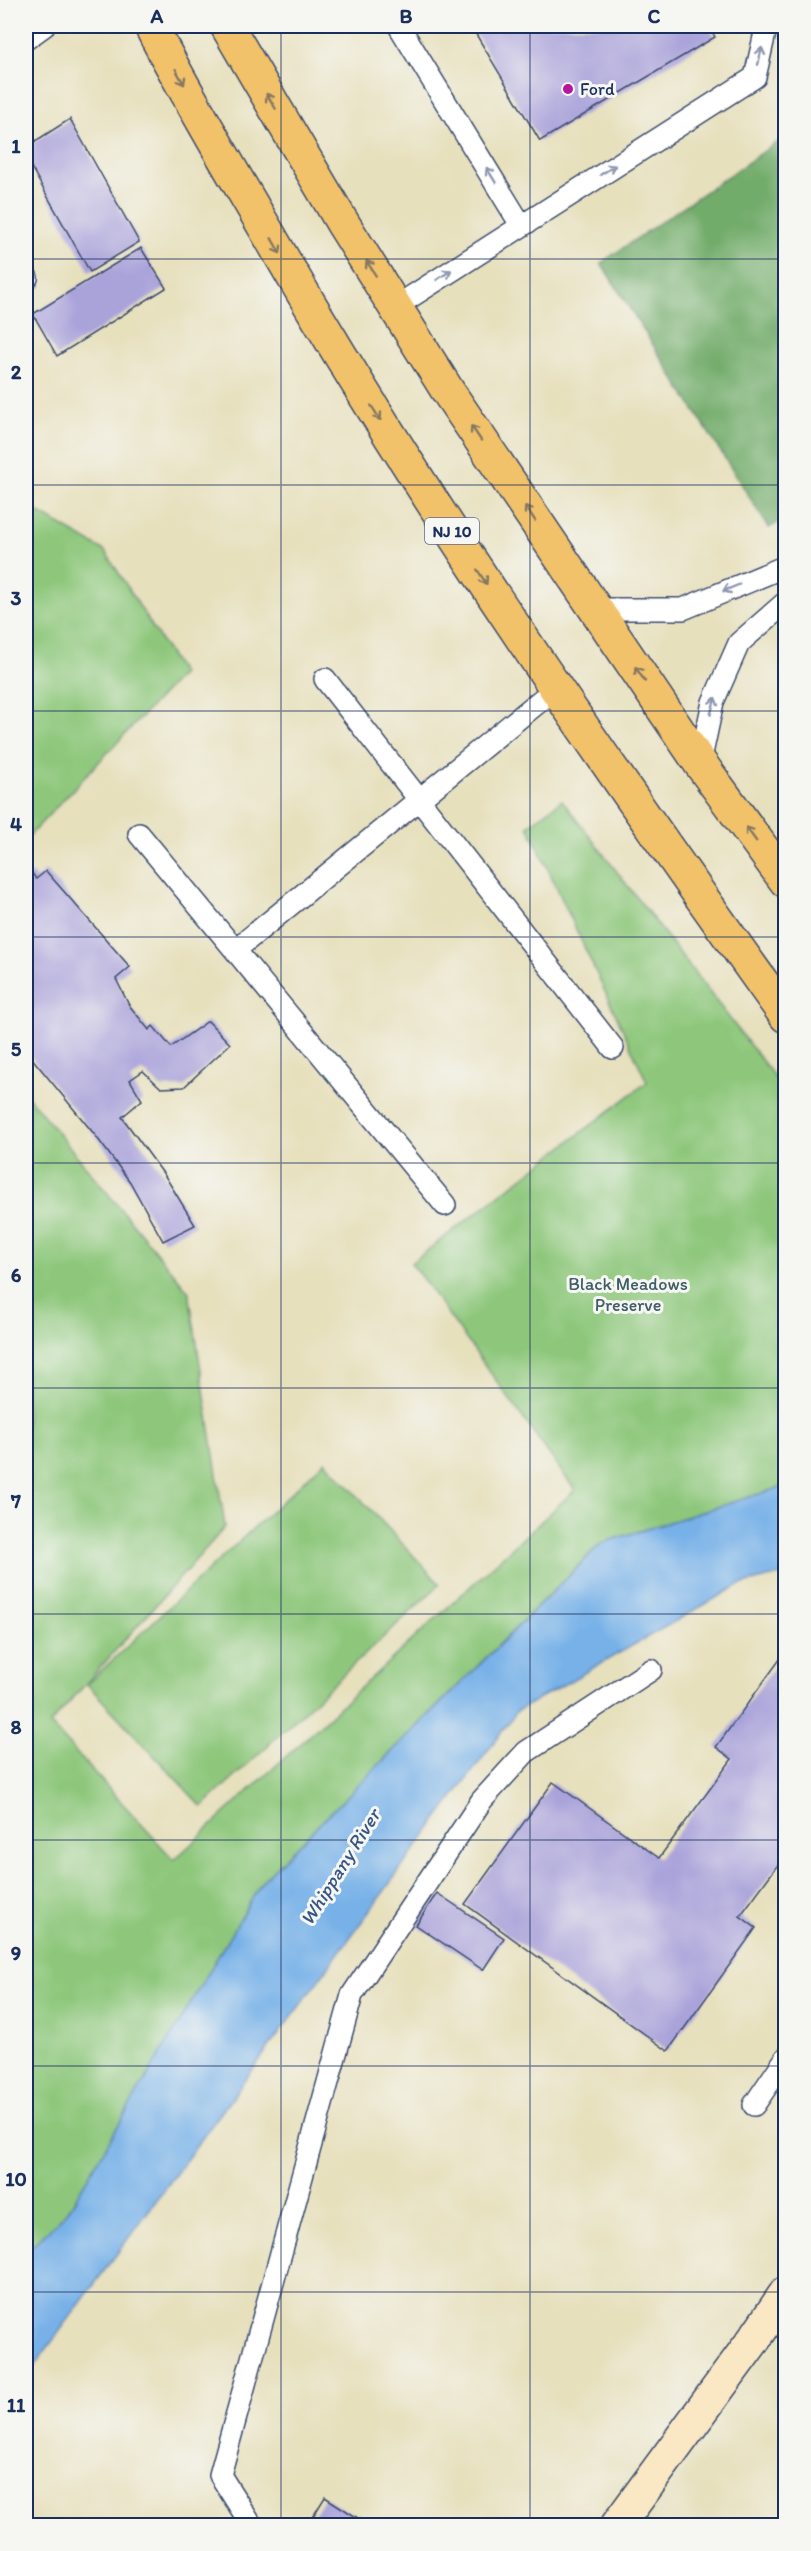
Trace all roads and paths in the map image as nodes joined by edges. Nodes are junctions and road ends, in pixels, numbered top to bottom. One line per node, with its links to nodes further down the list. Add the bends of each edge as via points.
1 (44, 26): 6 (lane)
2 (151, 26): 13 (main road, NJ 10, one-way to 13, via 338,354)
3 (227, 26): 8 (main road, one-way to 3)
4 (399, 26): 7 (lane, one-way to 4)
5 (760, 26): 7 (lane, one-way to 5, via 755,77 765,33)
6 (26, 39)
7 (521, 225): 8 (lane, one-way to 7)
8 (395, 307): 11 (main road, one-way to 8)
9 (786, 567): 11 (lane, one-way to 11, via 683,609)
10 (786, 602): 14 (lane, one-way to 10, via 713,702 739,643)
11 (596, 609): 14 (main road, one-way to 11)
12 (325, 679): 15 (lane)
13 (557, 687): 15 (lane); 19 (main road, NJ 10, via 680,869)
14 (700, 763): 17 (main road, one-way to 14)
15 (418, 799): 18 (lane); 20 (lane)
16 (139, 834): 18 (lane)
17 (786, 882)
18 (235, 950): 21 (lane)
19 (786, 1016)
20 (613, 1048)
21 (445, 1204)
22 (651, 1670): 28 (lane, via 526,1752 482,1800 352,1995 220,2475)
23 (786, 2058): 24 (lane)
24 (754, 2106)
25 (786, 2293): 27 (main road)
26 (786, 2310): 27 (main road)
27 (755, 2338): 29 (main road)
28 (252, 2526)
29 (617, 2526)

